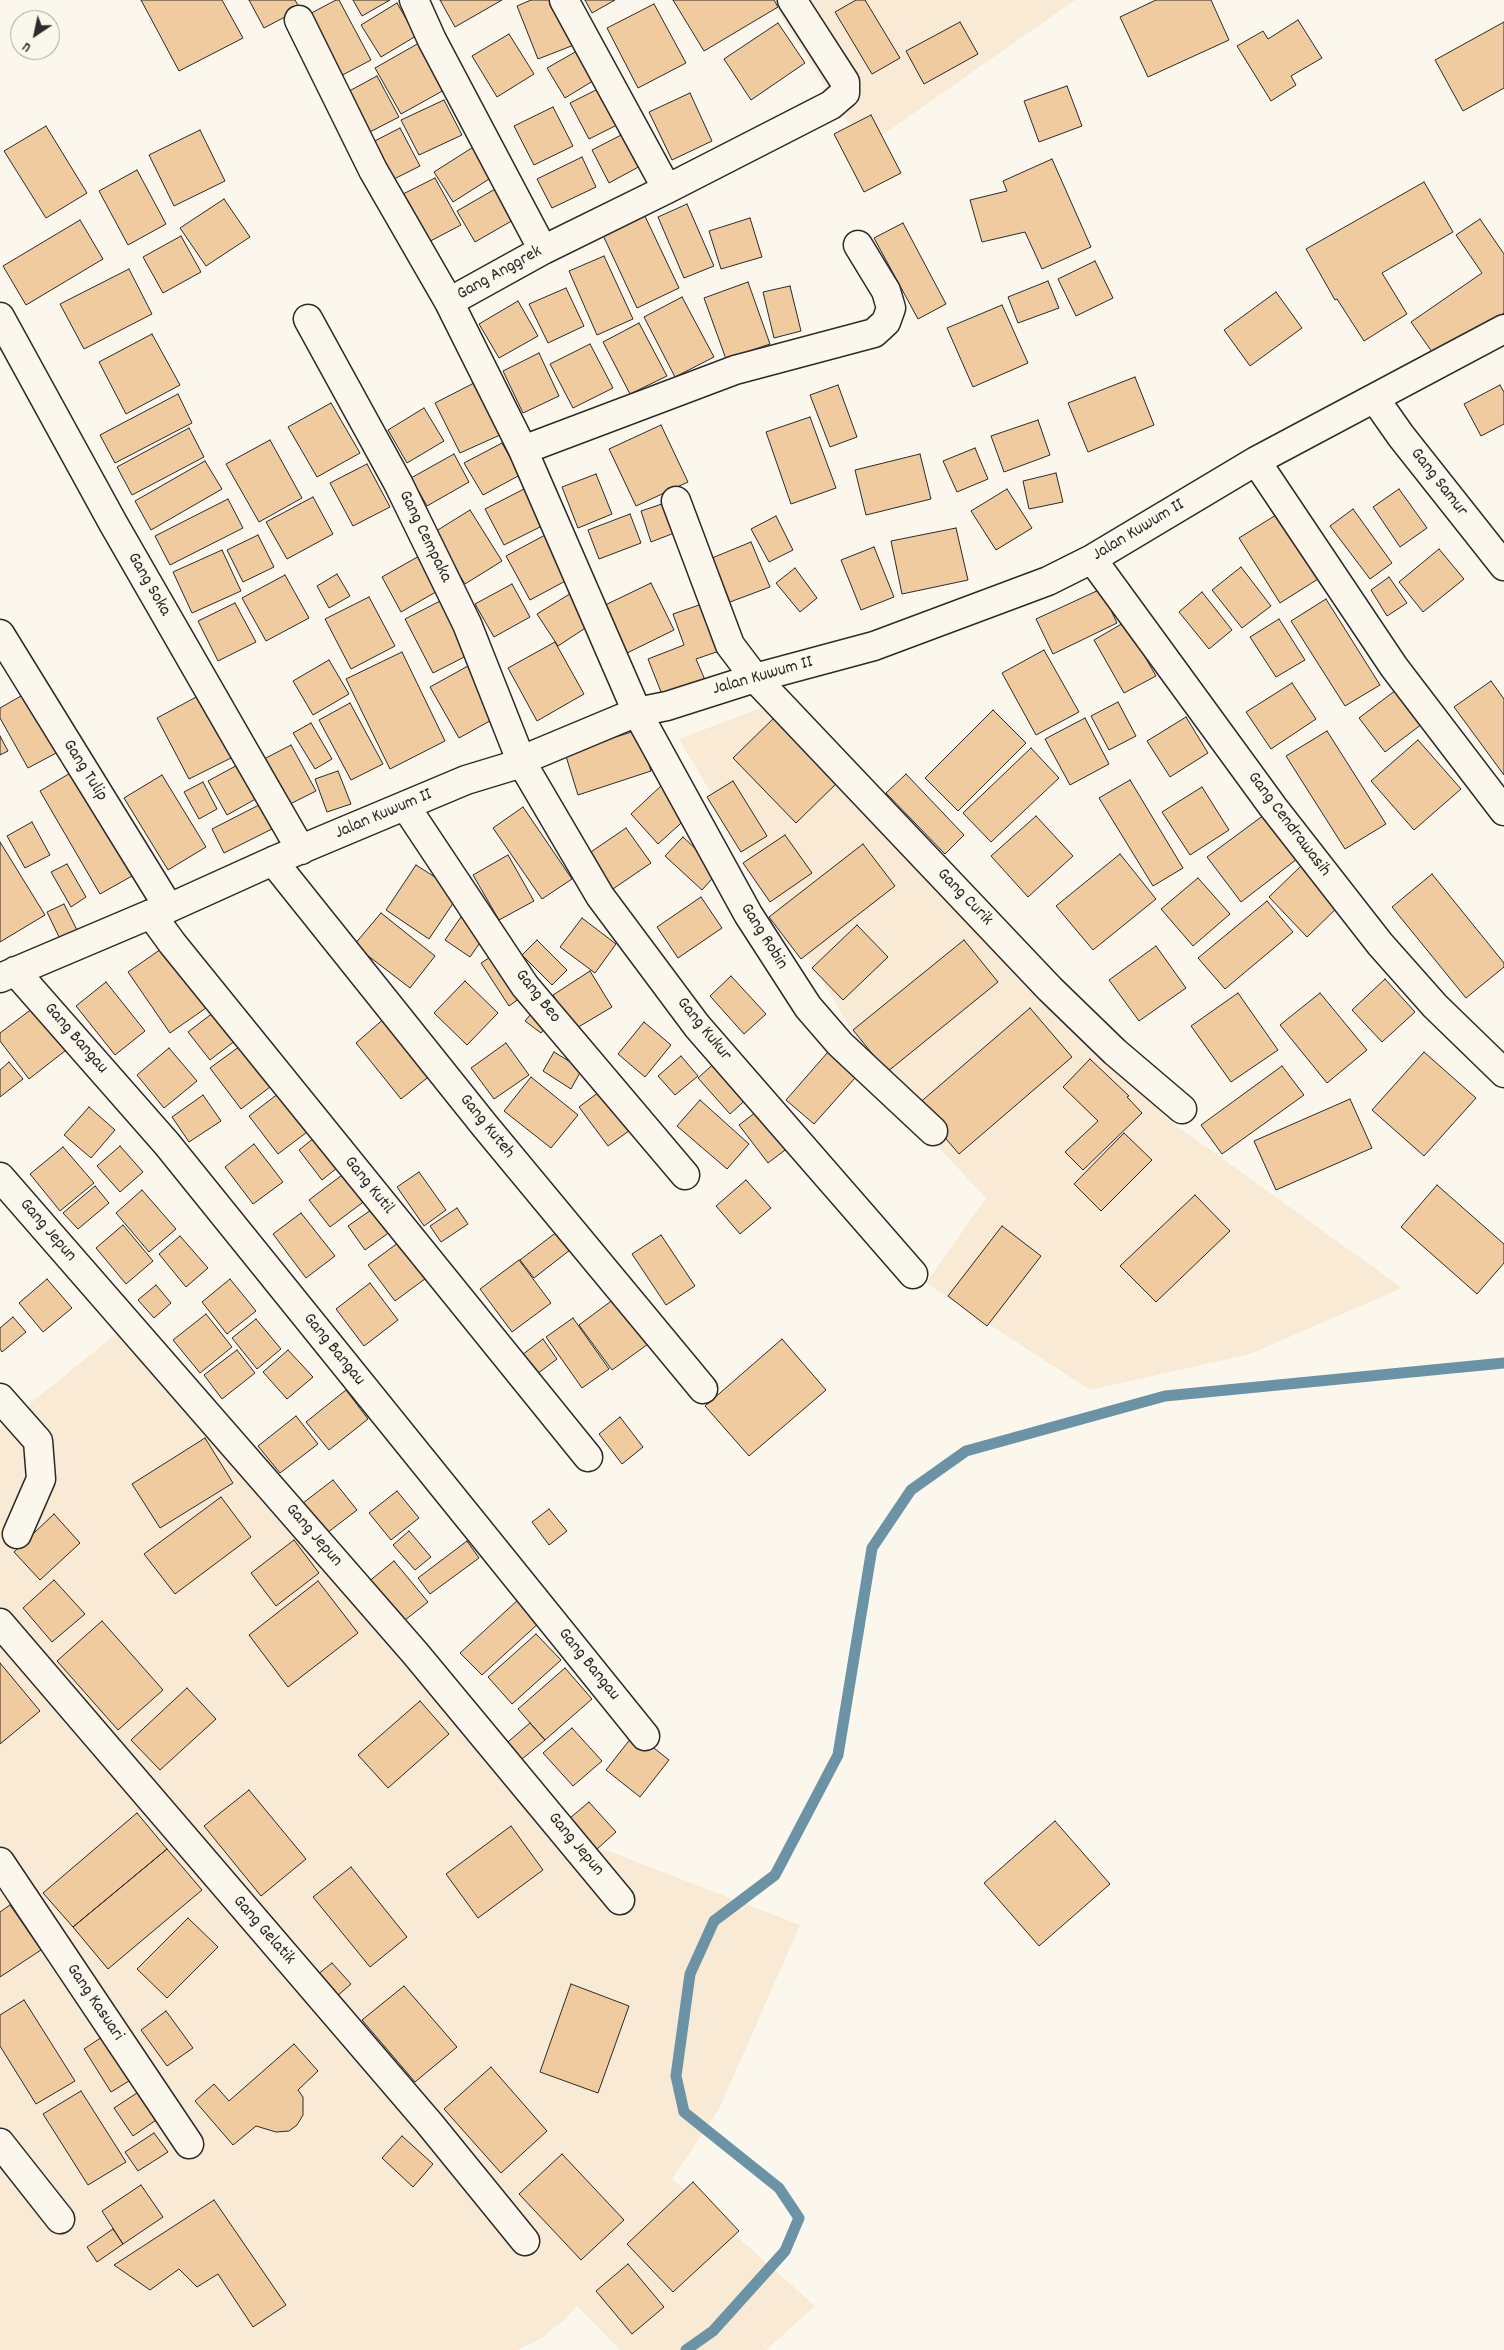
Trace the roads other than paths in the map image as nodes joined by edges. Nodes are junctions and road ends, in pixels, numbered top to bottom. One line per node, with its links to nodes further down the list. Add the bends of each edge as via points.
1 (414, 0): 7 (street)
2 (564, 0): 5 (street)
3 (792, 0): 5 (street, Gang Anggrek, via 845,82 845,93 831,104)
4 (299, 20): 8 (street, via 373,170)
5 (666, 190): 7 (street, Gang Anggrek)
6 (858, 245): 13 (street, via 886,292 891,308 886,322 874,333 735,370)
7 (543, 250): 8 (street, Gang Anggrek)
8 (449, 302): 13 (street, Gang Anggrek)
9 (0, 317): 24 (street, Gang Soka, via 113,523)
10 (308, 319): 21 (street, Gang Cempaka, via 398,483 467,624)
11 (1504, 329): 12 (street, Jalan Kuwum II)
12 (1375, 398): 14 (street, Jalan Kuwum II); 17 (street, Gang Samur, via 1401,436)
13 (523, 450): 20 (street, Gang Anggrek)
14 (1256, 461): 16 (street, Jalan Kuwum II); 23 (street, via 1394,667)
15 (676, 501): 19 (street, Gang Curik, via 730,645)
16 (1092, 559): 19 (street, Jalan Kuwum II, via 1015,594 874,646); 28 (street, Gang Cendrawasih, via 1273,807 1380,944 1435,1006)
17 (1504, 566)
18 (0, 634): 26 (street, Gang Tulip)
19 (755, 678): 20 (street, Jalan Kuwum II, via 667,706); 29 (street, Gang Curik, via 1050,989 1115,1052)
20 (637, 712): 21 (street, Jalan Kuwum II, via 534,755); 30 (street, Gang Robin, via 748,914 808,1007 846,1050)
21 (522, 764): 22 (street, Jalan Kuwum II, via 466,780); 33 (street, Gang Kukur, via 600,896 697,1026)
22 (406, 807): 24 (street, Jalan Kuwum II); 31 (street, Gang Beo, via 525,986)
23 (1504, 812)
24 (301, 850): 25 (street, Jalan Kuwum II)
25 (273, 861): 26 (street, Jalan Kuwum II); 34 (street, Gang Kuteh, via 485,1126)
26 (160, 911): 27 (street, Jalan Kuwum II); 36 (street, Gang Kutil, via 198,974)
27 (7, 974): 39 (street, Gang Bangau, via 167,1144)
28 (1504, 1073)
29 (1182, 1109)
30 (933, 1131)
31 (685, 1174)
32 (0, 1177): 41 (street, Gang Jepun, via 415,1653)
33 (913, 1274)
34 (703, 1389)
35 (0, 1398): 37 (street, via 38,1441 41,1479)
36 (588, 1457)
37 (17, 1534)
38 (0, 1623): 45 (street, Gang Gelatik, via 429,2123)
39 (645, 1736)
40 (0, 1862): 43 (street, Gang Kasuari)
41 (620, 1900)
42 (0, 2143): 44 (street)
43 (189, 2144)
44 (60, 2220)
45 (525, 2241)

